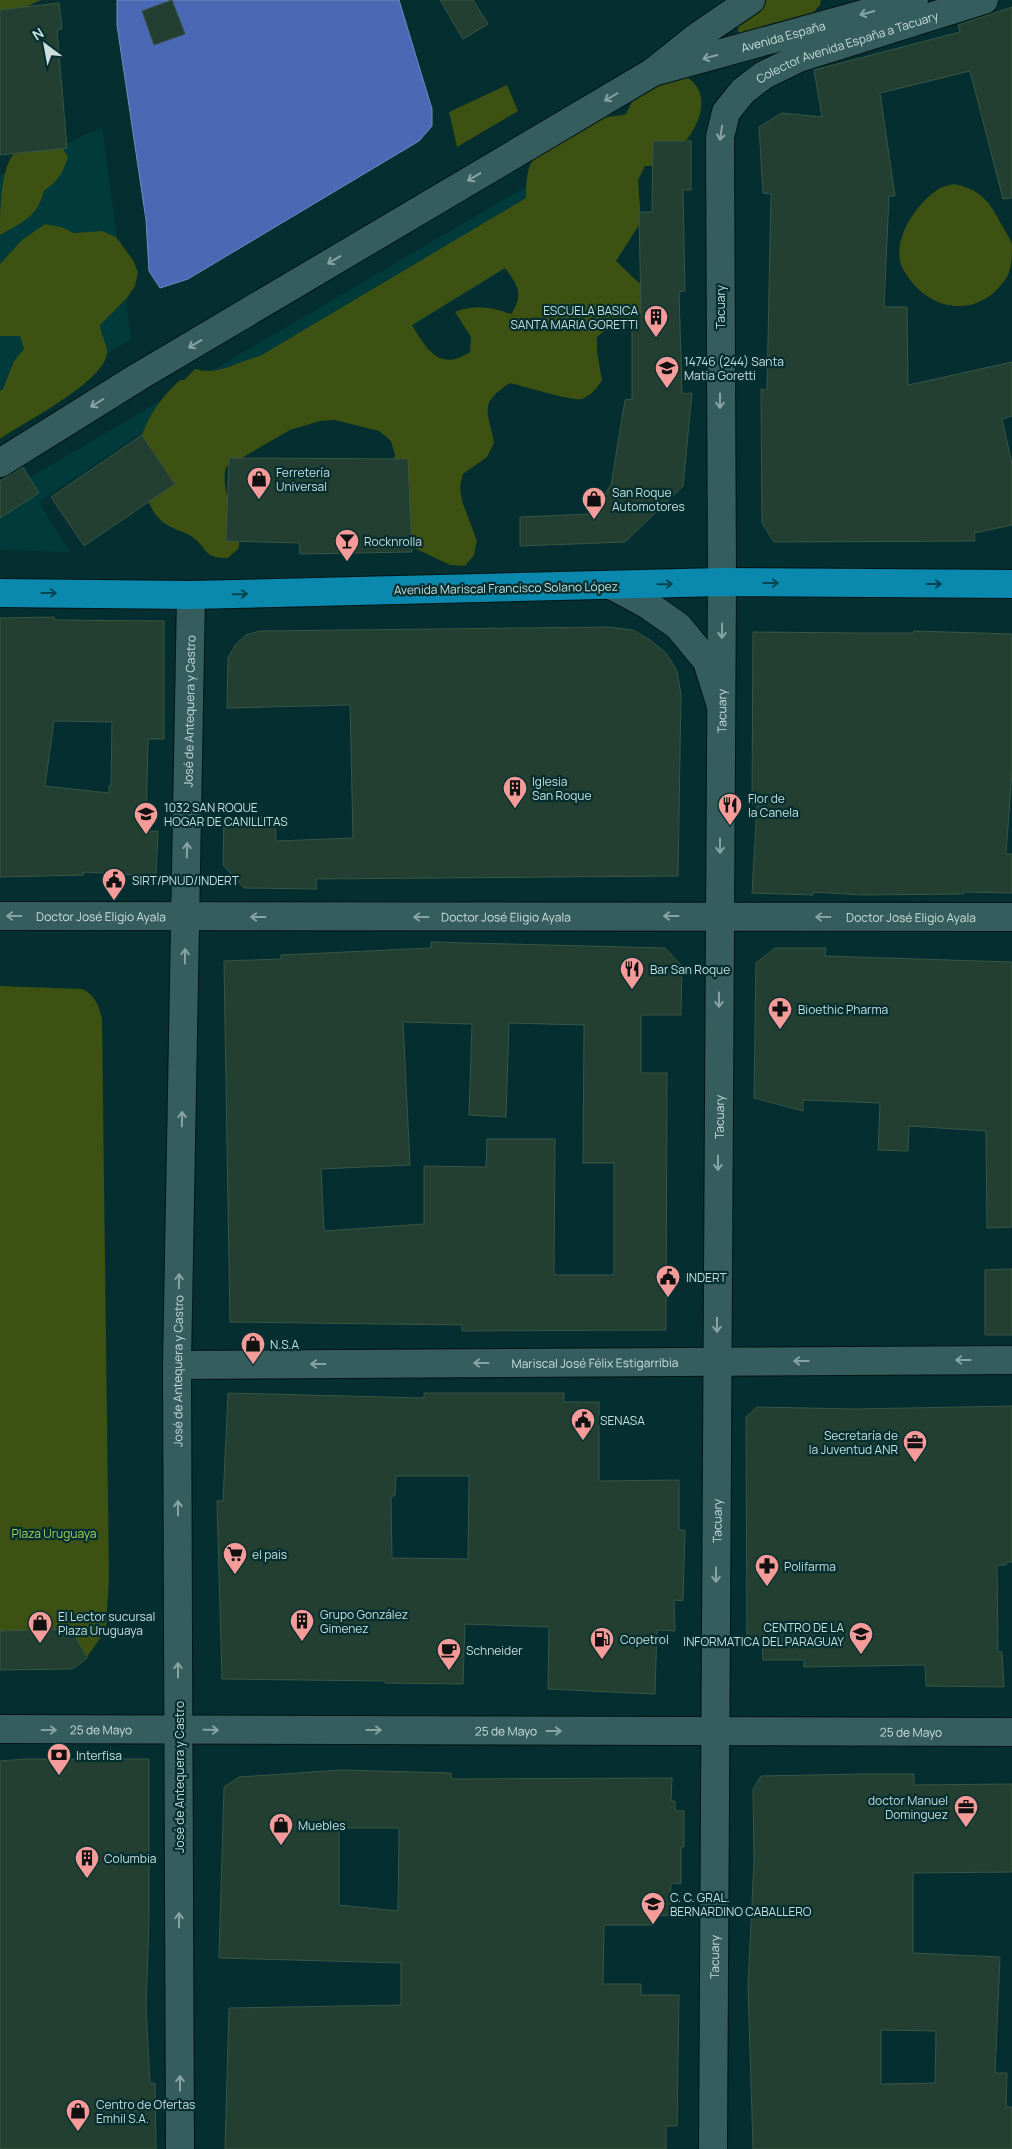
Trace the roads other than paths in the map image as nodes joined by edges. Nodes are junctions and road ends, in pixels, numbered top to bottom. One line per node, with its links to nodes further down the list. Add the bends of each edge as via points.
1 (751, 0): 4 (street)
2 (914, 0): 4 (street, Avenida España, one-way to 4)
3 (984, 0): 5 (street, Colector Avenida España a Tacuary, via 799,58 764,75)
4 (653, 72): 6 (street, one-way to 6, via 138,377)
5 (743, 92): 7 (street, Tacuary, one-way to 7, via 726,112 720,137)
6 (0, 463)
7 (722, 582): 8 (highway, Avenida Mariscal Francisco Solano López, one-way to 8); 9 (highway, Avenida Mariscal Francisco Solano López, one-way to 7); 12 (street, Tacuary, one-way to 12)
8 (1012, 584)
9 (611, 585): 11 (highway, Avenida Mariscal Francisco Solano López, one-way to 9); 12 (street, via 678,626 707,661)
10 (0, 593): 11 (highway, Avenida Mariscal Francisco Solano López, one-way to 11)
11 (191, 595): 14 (street, José de Antequera y Castro, one-way to 11)
12 (721, 706): 15 (street, Tacuary, one-way to 15)
13 (0, 916): 14 (street, Doctor José Eligio Ayala, one-way to 13)
14 (186, 916): 15 (street, Doctor José Eligio Ayala, one-way to 14); 19 (street, José de Antequera y Castro, one-way to 14)
15 (719, 916): 16 (street, Doctor José Eligio Ayala, one-way to 15); 18 (street, Tacuary, one-way to 18)
16 (1012, 917)
17 (1012, 1360): 18 (street, Mariscal José Félix Estigarribia, one-way to 18)
18 (717, 1361): 19 (street, Mariscal José Félix Estigarribia, one-way to 19); 22 (street, Tacuary, one-way to 22)
19 (177, 1365): 21 (street, José de Antequera y Castro, one-way to 19)
20 (0, 1729): 21 (street, 25 de Mayo, one-way to 21)
21 (178, 1730): 22 (street, 25 de Mayo, one-way to 22); 24 (street, José de Antequera y Castro, one-way to 21)
22 (715, 1731): 23 (street, 25 de Mayo); 25 (street, Tacuary)
23 (1012, 1732)
24 (180, 2149)
25 (713, 2149)

